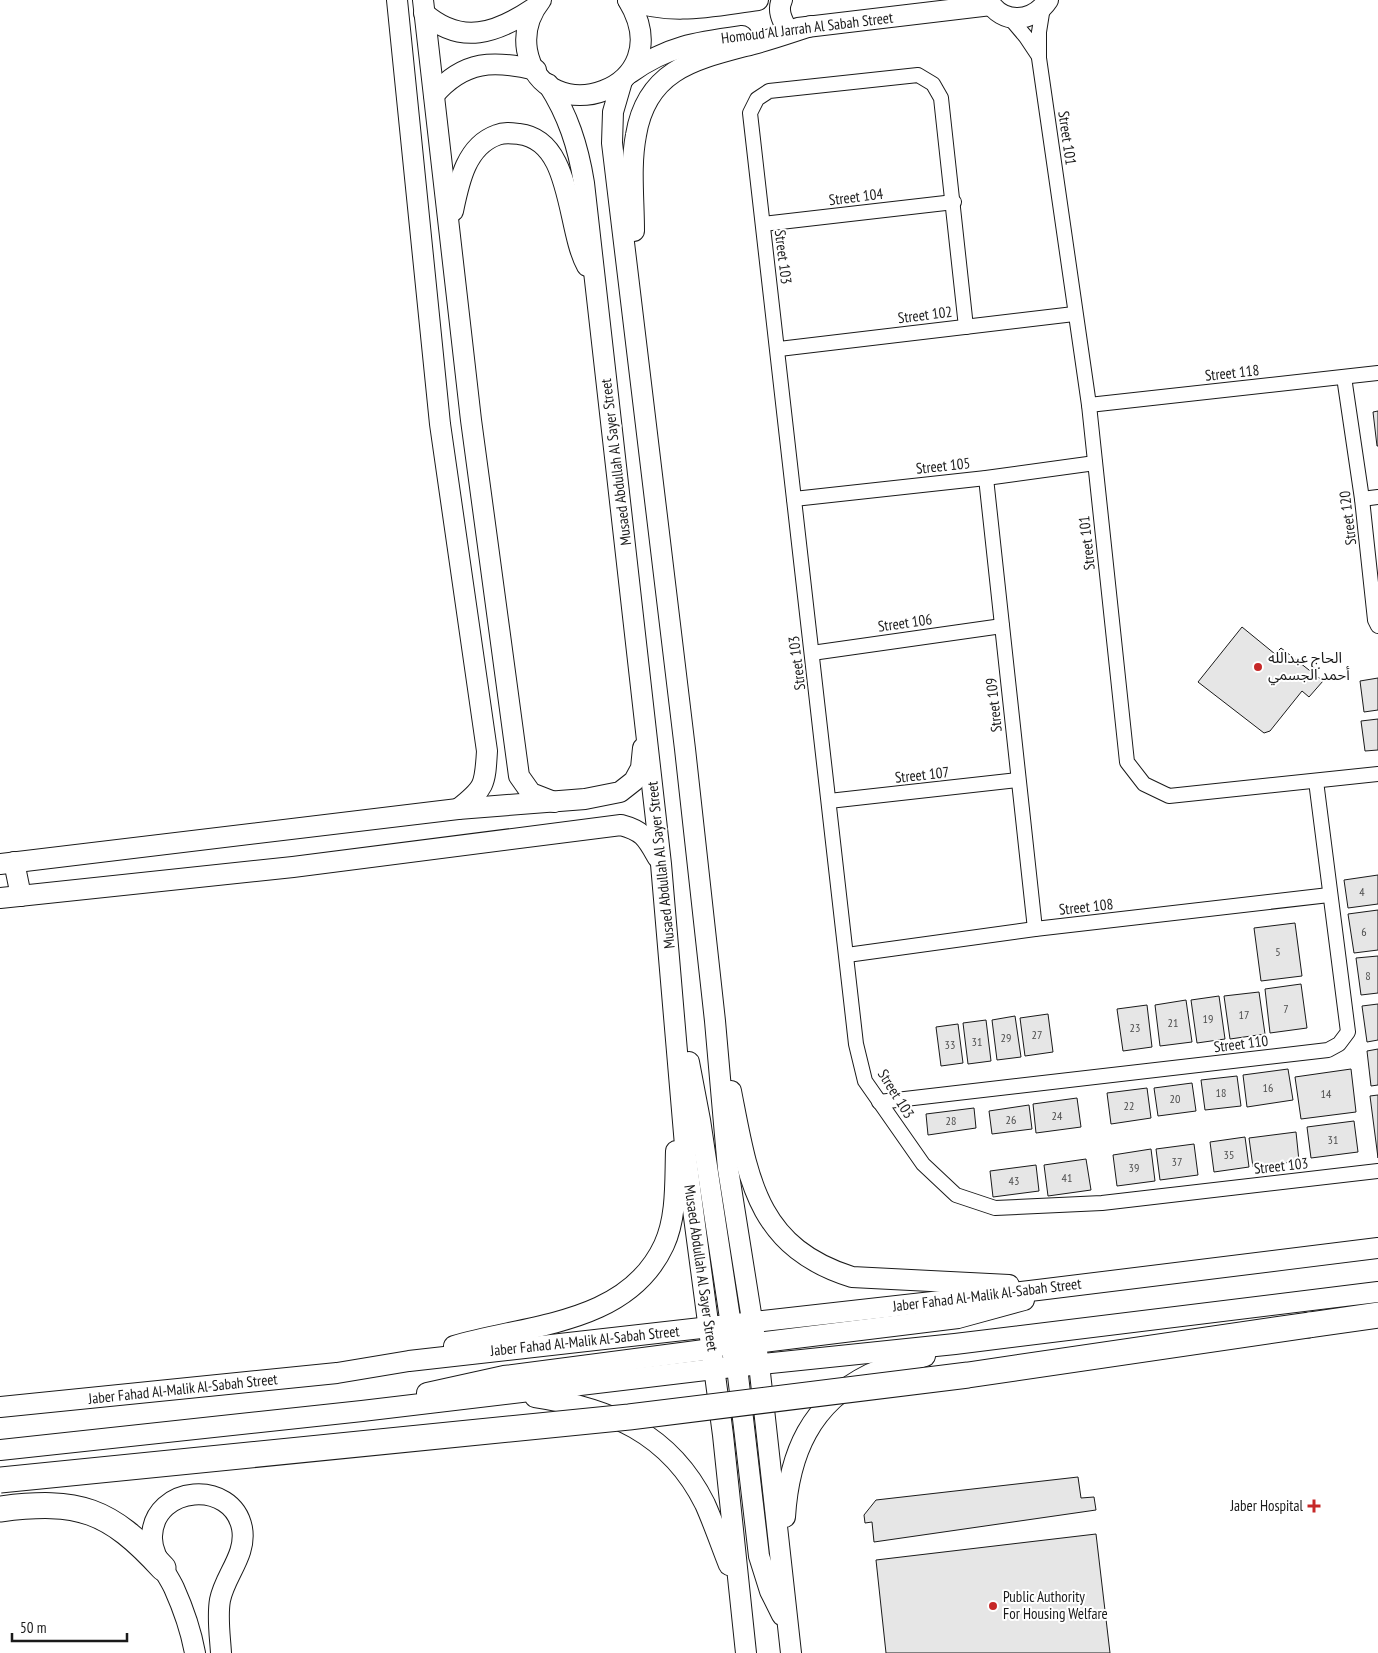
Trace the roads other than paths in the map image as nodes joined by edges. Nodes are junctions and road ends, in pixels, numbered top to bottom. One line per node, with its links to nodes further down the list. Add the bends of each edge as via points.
1 (396, 0): 28 (street)
2 (628, 0): 3 (street, via 674,10); 14 (street, Musaed Abdullah Al Sayer Street, via 638,17 642,36 639,55)
3 (758, 0)
4 (782, 0): 11 (street, via 781,18)
5 (990, 3): 9 (street); 10 (street, Homoud Al Jarrah Al Sabah Street)
6 (537, 4): 8 (street, via 514,21 492,30 465,33 436,23); 13 (street, Musaed Abdullah Al Sayer Street, via 528,24 526,40 528,56)
7 (1046, 4): 9 (street, via 1034,15); 12 (street, Street 101, via 1039,32)
8 (424, 6): 15 (street)
9 (1010, 18): 12 (street, Street 101)
10 (811, 26): 11 (street, Homoud Al Jarrah Al Sabah Street); 20 (street, via 685,64 664,80 648,100 633,152)
11 (787, 29): 14 (street, Homoud Al Jarrah Al Sabah Street, via 674,48 651,58)
12 (1039, 58): 21 (street, Street 101)
13 (542, 77): 14 (street, Homoud Al Jarrah Al Sabah Street, via 562,92 577,96 609,90); 15 (street, via 503,64 472,67 458,73); 19 (street, Musaed Abdullah Al Sayer Street, via 566,114 577,148)
14 (626, 77): 20 (street, Musaed Abdullah Al Sayer Street, via 613,112 612,143)
15 (434, 94): 18 (street)
16 (954, 202): 17 (street, Street 104); 17 (street, Street 103, via 941,98 933,84 918,75 769,91 757,100 750,113); 22 (street, Street 103)
17 (763, 224): 23 (street, Street 103)
18 (452, 248): 19 (street, via 452,213 460,180 475,149 486,139 501,133 526,134 543,143 555,157 576,242); 27 (street)
19 (595, 281): 37 (street, Musaed Abdullah Al Sayer Street)
20 (633, 310): 54 (street, Musaed Abdullah Al Sayer Street)
21 (1074, 314): 22 (street, Street 102); 26 (street, Street 101)
22 (966, 327): 23 (street, Street 102)
23 (779, 349): 33 (street, Street 103)
24 (1378, 373): 25 (street, Street 118)
25 (1344, 377): 26 (street, Street 118); 32 (street, Street 120)
26 (1089, 405): 29 (street, Street 101)
27 (471, 420): 28 (street, via 466,428 457,432 447,431); 42 (street, via 519,776 531,793)
28 (440, 424): 44 (street, via 487,751 485,781 478,794)
29 (1095, 463): 30 (street, Street 105); 40 (street, Street 101, via 1128,762 1144,784 1170,796)
30 (986, 478): 33 (street, Street 105); 34 (street, Street 109)
31 (1378, 497): 32 (street)
32 (1362, 498): 35 (street, Street 120)
33 (794, 499): 36 (street, Street 103)
34 (1002, 626): 36 (street, Street 106); 39 (street, Street 109)
35 (1378, 626)
36 (812, 654): 43 (street, Street 103)
37 (646, 723): 41 (street, via 641,768 634,781 620,792); 47 (street, Musaed Abdullah Al Sayer Street)
38 (1378, 774): 40 (street, Street 101)
39 (1018, 780): 43 (street, Street 107); 51 (street, Street 109)
40 (1316, 781): 48 (street, Street 110)
41 (585, 799): 42 (street); 45 (street, via 590,813)
42 (554, 802): 44 (street)
43 (829, 802): 52 (street, Street 103)
44 (458, 809): 46 (street)
45 (588, 829): 47 (street, via 621,825 638,830); 49 (street, via 293,867)
46 (7, 863): 49 (street)
47 (661, 864): 53 (street, Musaed Abdullah Al Sayer Street)
48 (1329, 895): 51 (street, Street 108); 55 (street, Street 110, via 1348,1032 1339,1044 1328,1050)
49 (21, 896): 50 (street)
50 (0, 898)
51 (1034, 929): 52 (street, Street 108)
52 (847, 955): 55 (street, Street 103, via 856,1044 866,1081)
53 (676, 1018): 56 (street, Musaed Abdullah Al Sayer Street); 66 (street, via 695,1092)
54 (715, 1021): 60 (street, via 757,1198 785,1241 827,1269 852,1276 980,1282); 63 (street, Musaed Abdullah Al Sayer Street, via 728,1169)
55 (879, 1102): 57 (street, Street 103, via 923,1164 956,1195 995,1208 1102,1202)
56 (682, 1107): 64 (street, Musaed Abdullah Al Sayer Street); 67 (street, via 672,1215 665,1244 650,1270 630,1290 606,1306 580,1316 466,1342)
57 (1378, 1171)
58 (1378, 1248): 59 (street, Jaber Fahad Al-Malik Al-Sabah Street)
59 (1058, 1287): 60 (street, Jaber Fahad Al-Malik Al-Sabah Street); 66 (street, via 1010,1305 958,1318)
60 (1038, 1290): 63 (street, Jaber Fahad Al-Malik Al-Sabah Street)
61 (1378, 1292): 65 (street)
62 (1378, 1315): 74 (highway, bridge, via 968,1376 639,1416)
63 (752, 1322): 66 (street, Musaed Abdullah Al Sayer Street)
64 (708, 1328): 66 (street, Musaed Abdullah Al Sayer Street); 67 (street, Jaber Fahad Al-Malik Al-Sabah Street)
65 (954, 1344): 68 (street); 76 (street, via 872,1373 843,1391 813,1421 800,1443 786,1492)
66 (734, 1346): 68 (street, Musaed Abdullah Al Sayer Street); 69 (street, Musaed Abdullah Al Sayer Street); 72 (street, via 481,1379); 79 (street, via 759,1556 770,1591)
67 (409, 1361): 71 (street, Jaber Fahad Al-Malik Al-Sabah Street, via 338,1373)
68 (759, 1364): 76 (street, Musaed Abdullah Al Sayer Street)
69 (714, 1369): 70 (street); 78 (street, Musaed Abdullah Al Sayer Street)
70 (511, 1393): 72 (street); 78 (street, via 598,1410 649,1437 677,1464 705,1504)
71 (0, 1407)
72 (387, 1407): 73 (street)
73 (0, 1450)
74 (0, 1480)
75 (0, 1509): 77 (highway, via 58,1504 96,1513 130,1534)
76 (781, 1564): 79 (street, Musaed Abdullah Al Sayer Street)
77 (163, 1568): 80 (street, via 183,1612); 81 (street, via 153,1549 152,1535 162,1510 172,1500 199,1493 227,1503 242,1527 243,1541 220,1600)
78 (738, 1588): 82 (street, Musaed Abdullah Al Sayer Street)
79 (787, 1623): 83 (street, Musaed Abdullah Al Sayer Street)
80 (195, 1653)
81 (222, 1653)
82 (746, 1653)
83 (791, 1653)

